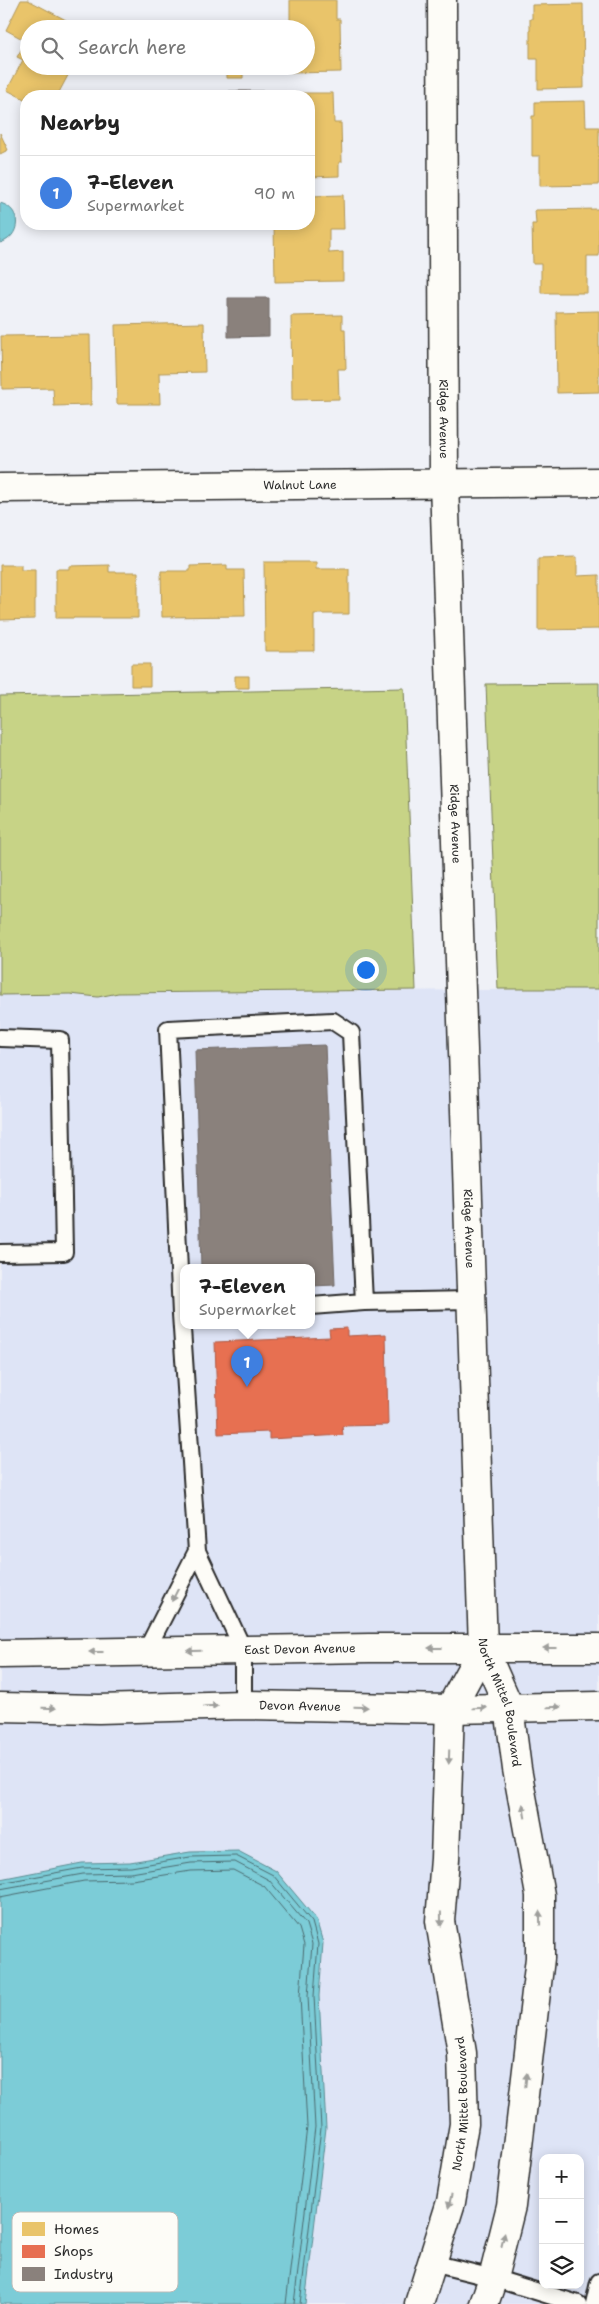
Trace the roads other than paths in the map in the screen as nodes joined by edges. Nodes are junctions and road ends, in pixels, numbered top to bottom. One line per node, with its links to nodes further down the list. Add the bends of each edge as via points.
1 (442, 0): 2 (street, Ridge Avenue)
2 (444, 482): 3 (street, Walnut Lane); 4 (street, Walnut Lane); 8 (street, Ridge Avenue)
3 (599, 482)
4 (0, 488)
5 (0, 1038): 6 (lane, via 60,1040 64,1252)
6 (0, 1253)
7 (180, 1273): 9 (lane, via 168,1030 333,1021 351,1033)
8 (471, 1300): 9 (lane); 13 (street, Ridge Avenue)
9 (364, 1302): 10 (lane)
10 (315, 1306)
11 (183, 1329): 12 (lane)
12 (197, 1551): 15 (lane); 16 (lane, one-way to 16)
13 (483, 1648): 14 (street, East Devon Avenue, one-way to 13); 15 (street, East Devon Avenue, one-way to 15); 21 (street, North Mittel Boulevard); 22 (street, North Mittel Boulevard)
14 (599, 1648)
15 (243, 1649): 16 (street, East Devon Avenue, one-way to 16); 18 (lane)
16 (145, 1652): 17 (street, East Devon Avenue, one-way to 17)
17 (0, 1654)
18 (242, 1705): 20 (street, Devon Avenue, one-way to 18, via 99,1709); 22 (street, Devon Avenue, one-way to 22)
19 (599, 1706): 21 (street, Devon Avenue, one-way to 19)
20 (0, 1707)
21 (510, 1708): 22 (street, Devon Avenue, one-way to 21); 24 (street, North Mittel Boulevard, one-way to 21, via 511,2206 540,1958 540,1895 517,1769)
22 (450, 1709): 23 (street, North Mittel Boulevard, one-way to 23, via 440,1921 462,2053 464,2124 451,2202)
23 (432, 2263): 24 (lane); 26 (street, North Mittel Boulevard)
24 (493, 2278): 27 (street, North Mittel Boulevard); 28 (lane)
25 (599, 2282): 29 (lane)
26 (419, 2304)
27 (484, 2304)
28 (578, 2304)
29 (594, 2304)

